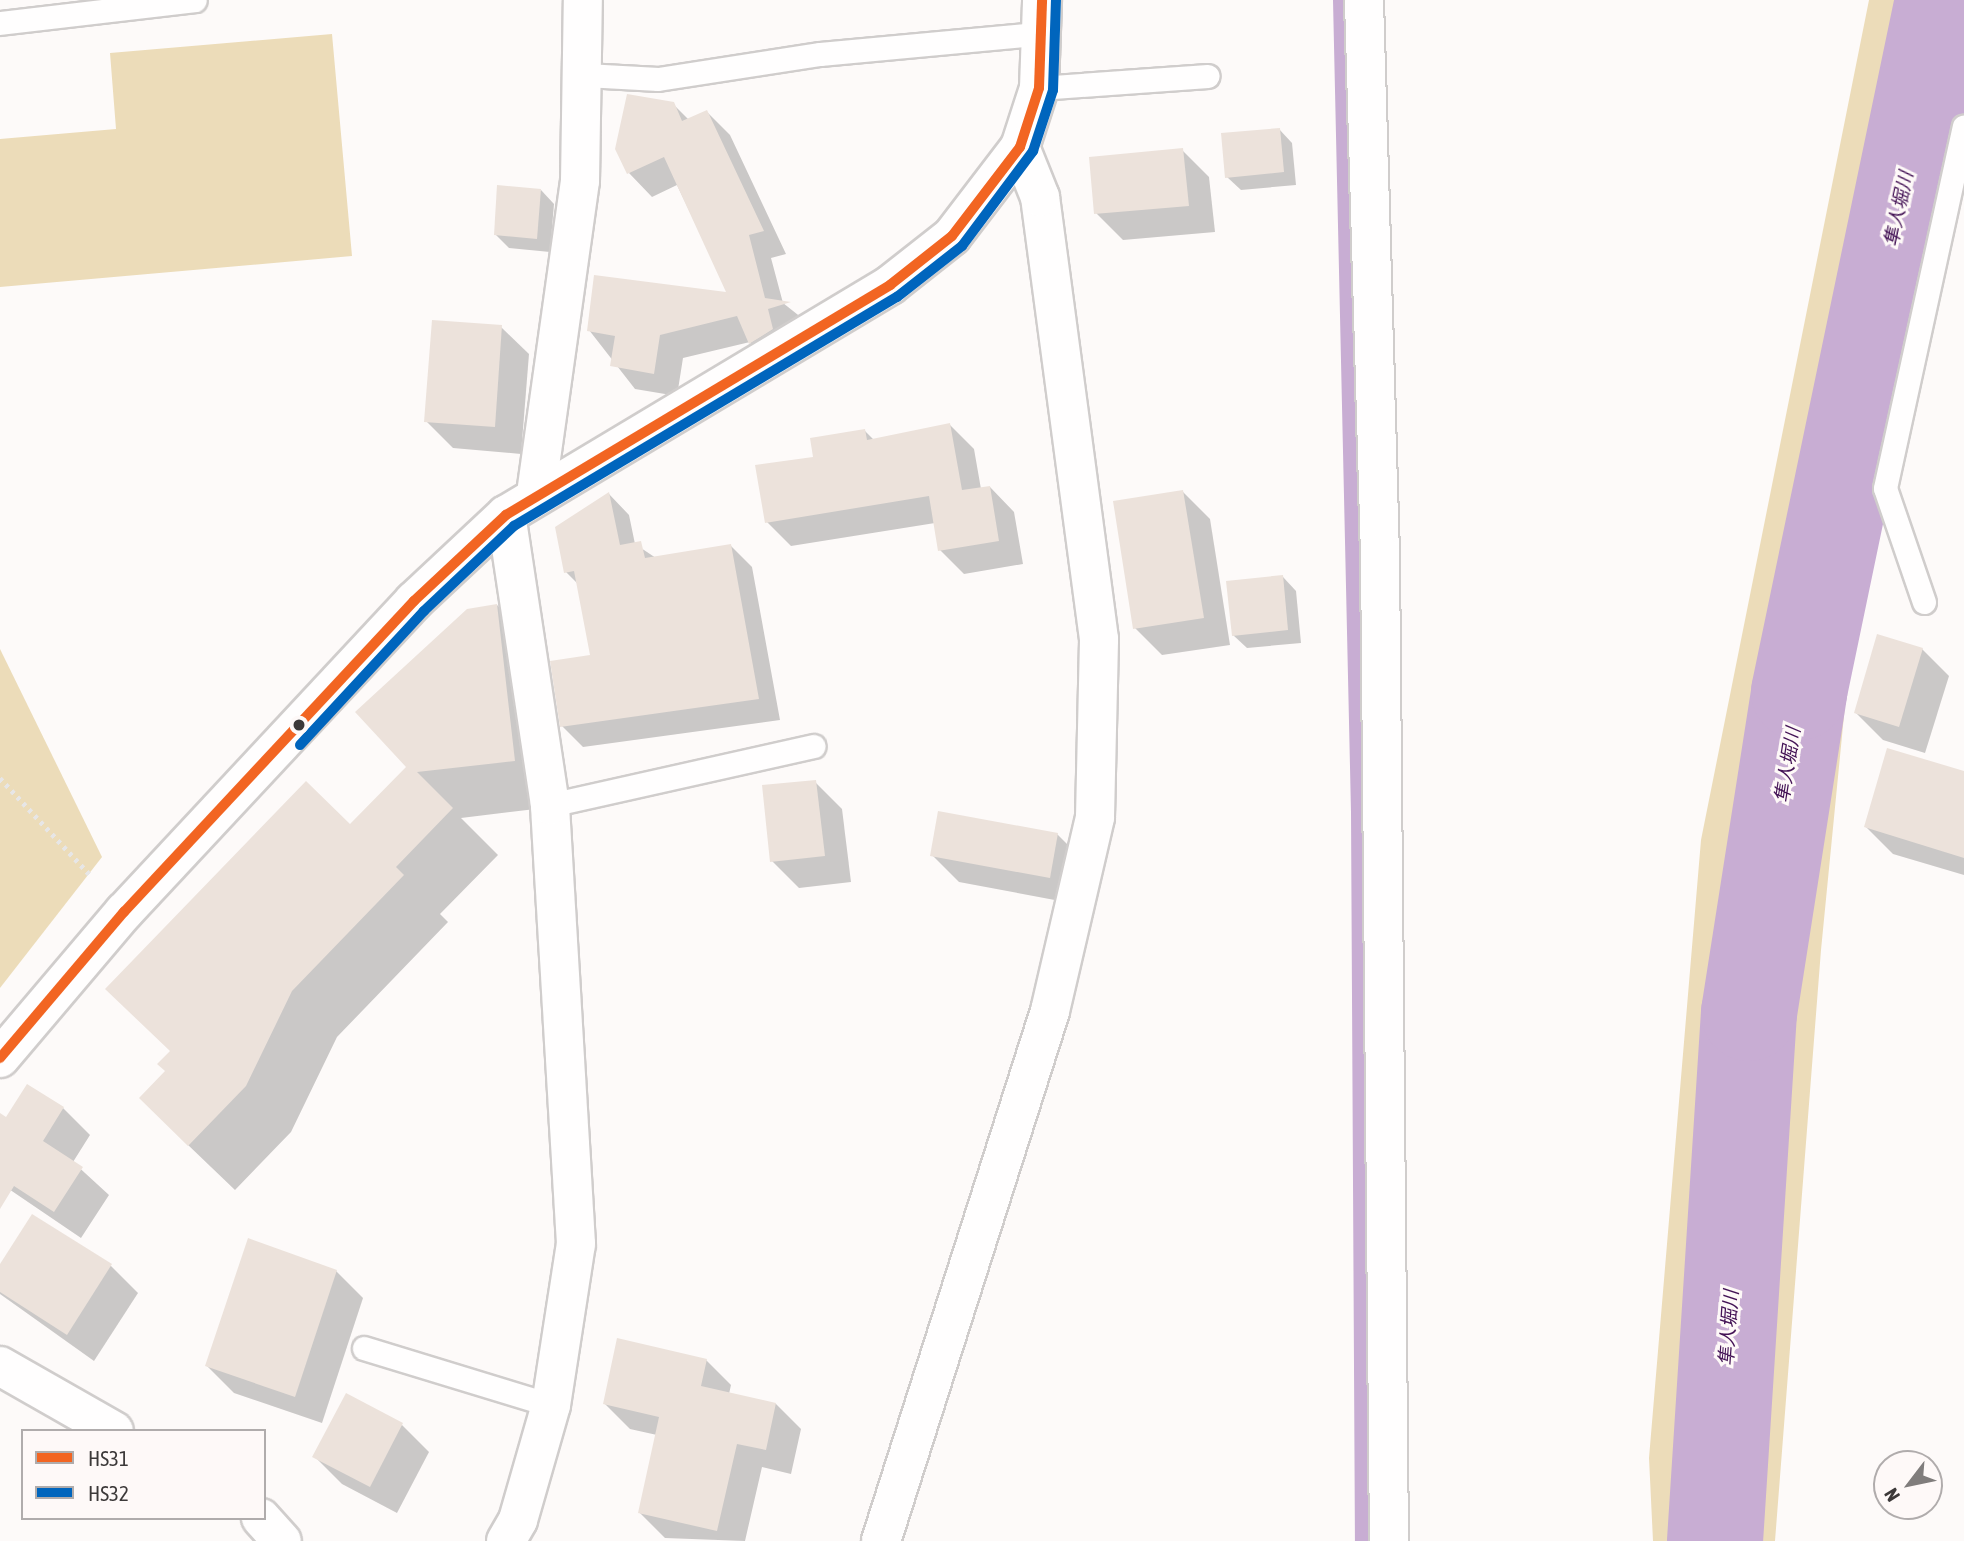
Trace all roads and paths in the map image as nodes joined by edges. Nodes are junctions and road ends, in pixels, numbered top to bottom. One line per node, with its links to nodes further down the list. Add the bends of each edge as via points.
1 (195, 0): 5 (lane)
2 (583, 0): 6 (street)
3 (1364, 0): 26 (street, via 1380,554)
4 (1044, 16): 6 (lane, via 658,79); 8 (street)
5 (0, 23)
6 (585, 75): 11 (street, via 580,181)
7 (1208, 76): 8 (lane)
8 (1039, 88): 10 (street)
9 (1964, 127): 12 (lane, via 1885,488)
10 (1020, 147): 11 (street, via 952,236 890,285); 25 (street, via 1040,197 1099,639 1095,817 1050,1011)
11 (521, 504): 15 (street); 16 (street, via 414,601)
12 (1924, 602)
13 (813, 746): 15 (lane)
14 (0, 778): 16 (path)
15 (550, 805): 20 (street, via 576,1244)
16 (124, 912): 17 (street)
17 (0, 1058)
18 (364, 1348): 20 (lane)
19 (0, 1366): 21 (street)
20 (551, 1405): 24 (street, via 518,1520)
21 (110, 1429)
22 (263, 1520): 23 (street)
23 (282, 1541)
24 (506, 1541)
25 (881, 1541)
26 (1389, 1541)

